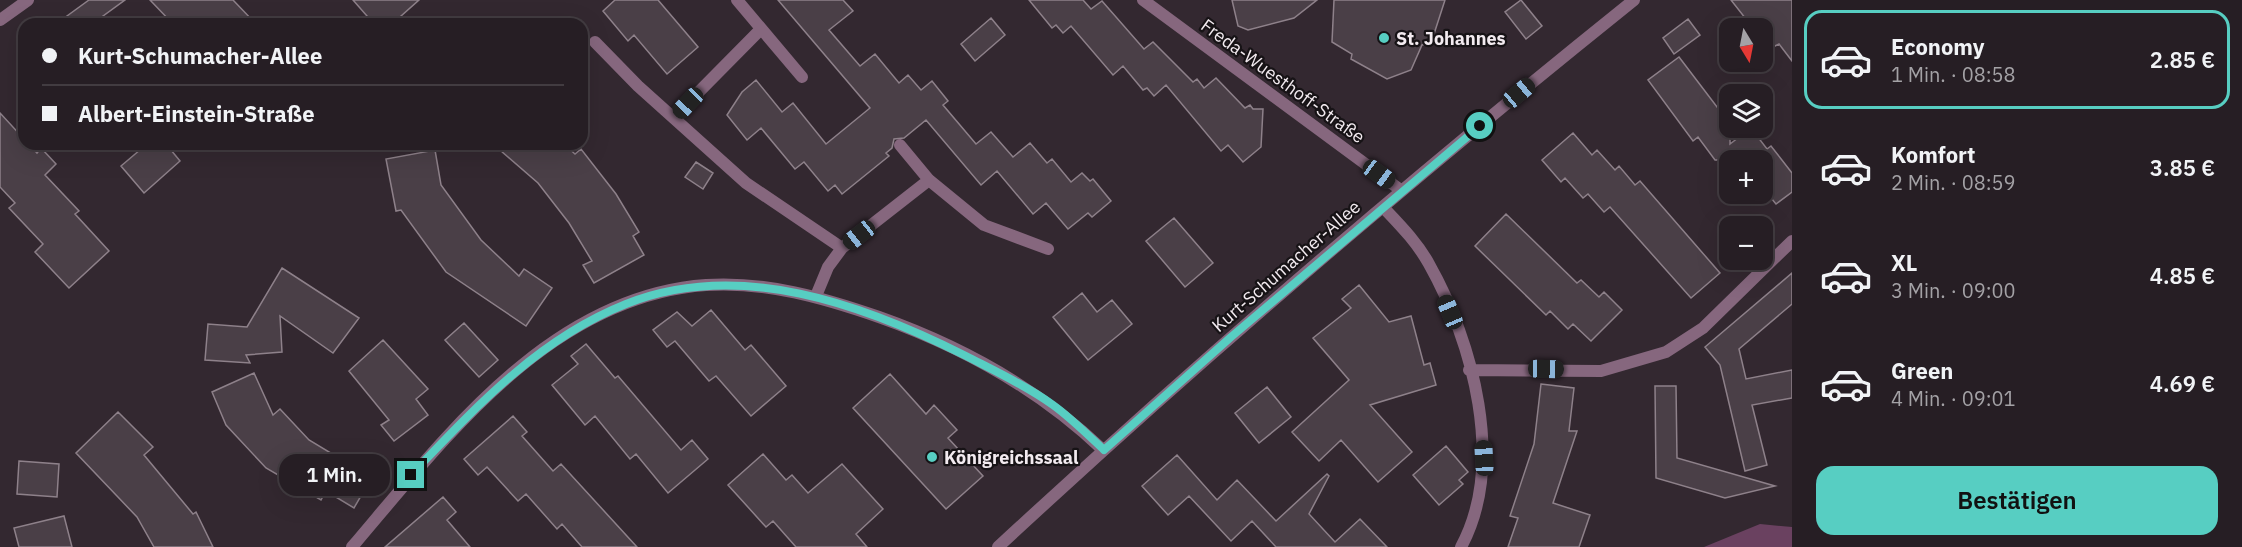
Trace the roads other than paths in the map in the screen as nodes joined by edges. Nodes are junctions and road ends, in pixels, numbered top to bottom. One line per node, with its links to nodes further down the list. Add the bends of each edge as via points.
1 (28, 0): 5 (street)
2 (737, 0): 6 (street)
3 (1143, 0): 12 (street, Freda-Wuesthoff-Straße)
4 (1634, 0): 12 (street, Kurt-Schumacher-Allee)
5 (0, 20)
6 (760, 30): 8 (street); 9 (street)
7 (595, 42): 9 (street)
8 (801, 77)
9 (674, 117): 15 (street, via 746,183)
10 (900, 145): 11 (street)
11 (929, 180): 15 (street); 16 (street, via 984,225)
12 (1402, 191): 13 (street, Kurt-Schumacher-Allee)
13 (1383, 207): 18 (street, via 1429,264 1458,331); 19 (street, Kurt-Schumacher-Allee)
14 (1792, 241): 18 (street, via 1703,328 1666,352 1600,371)
15 (842, 248): 17 (street, via 828,267)
16 (1048, 249)
17 (816, 296): 19 (street, via 895,322 1016,381 1053,405); 20 (street, via 763,287 706,285 654,294 600,316 536,354 489,395 411,475)
18 (1469, 370): 22 (street, via 1482,422 1484,458 1481,490)
19 (1104, 450): 21 (street, Kurt-Schumacher-Allee)
20 (352, 547)
21 (998, 547)
22 (1461, 547)

